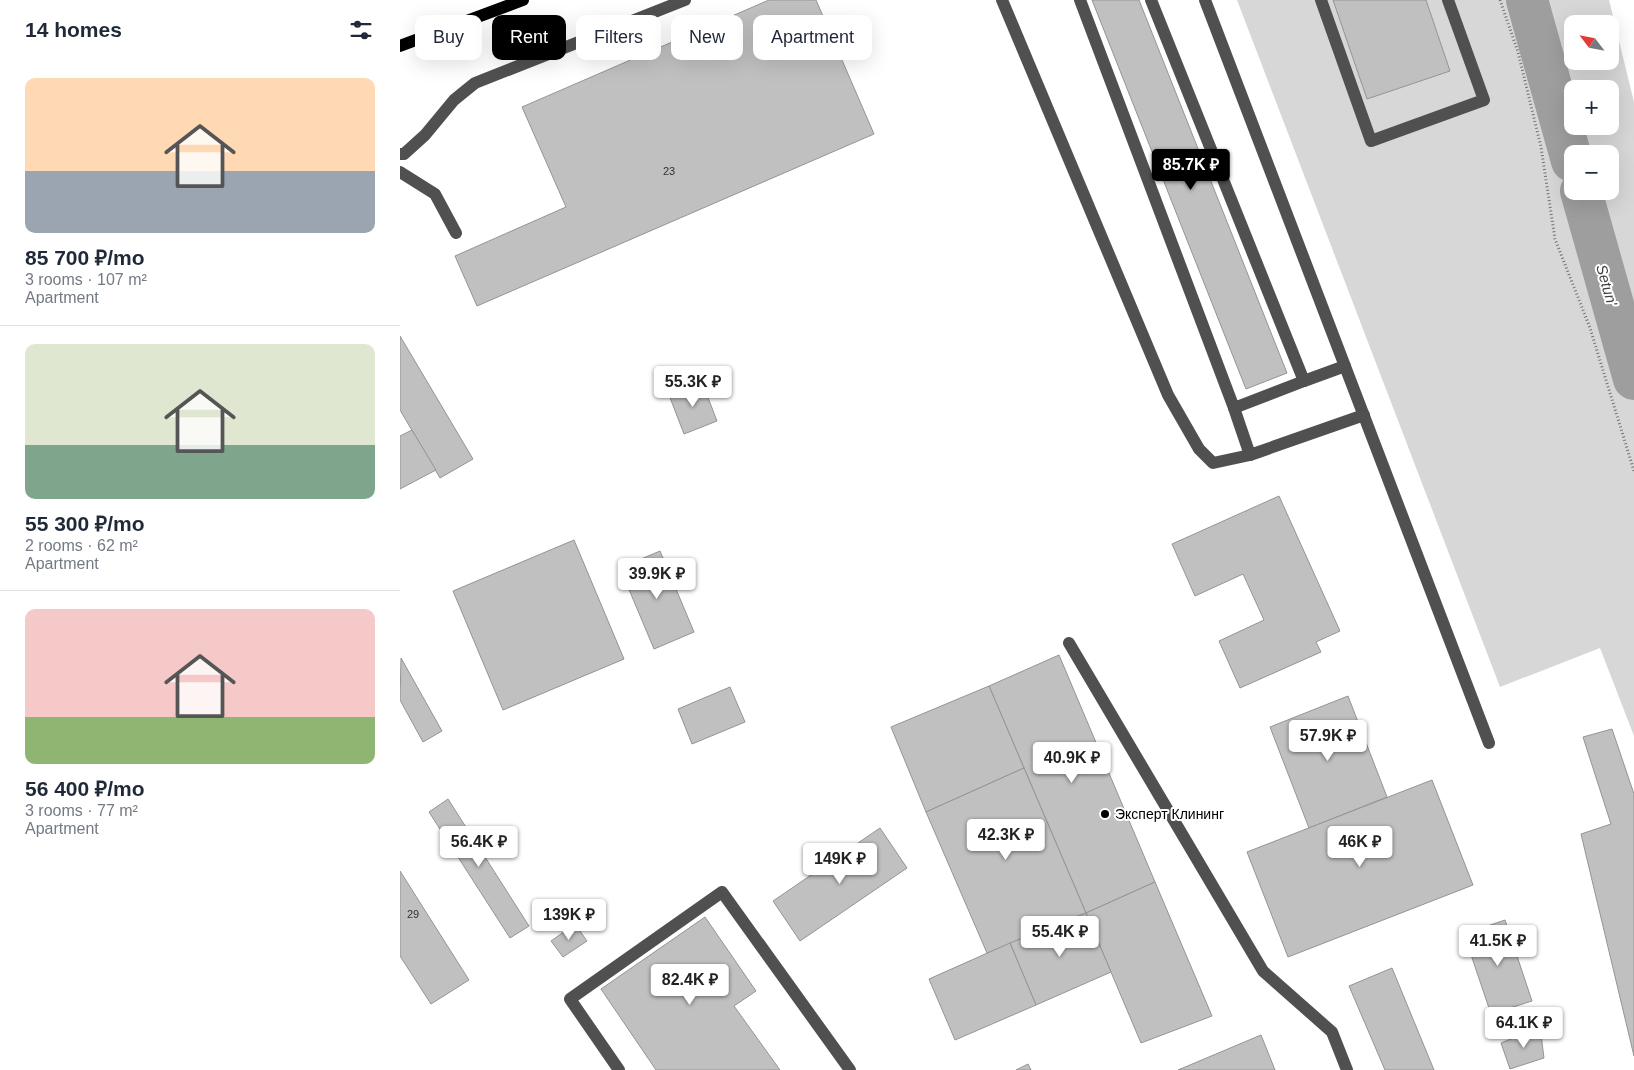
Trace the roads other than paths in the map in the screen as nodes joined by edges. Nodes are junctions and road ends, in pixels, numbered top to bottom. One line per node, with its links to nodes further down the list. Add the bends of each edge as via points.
1 (523, 0): 9 (main road)
2 (685, 0): 10 (lane, via 475,83 454,100 425,135)
3 (1002, 0): 17 (lane, via 1168,395 1199,449 1213,463)
4 (1080, 0): 15 (lane)
5 (1151, 0): 14 (lane)
6 (1205, 0): 13 (lane)
7 (1321, 0): 8 (lane, via 1372,141 1484,100)
8 (1448, 0)
9 (400, 46)
10 (400, 154)
11 (400, 172): 12 (lane, via 435,194)
12 (456, 233)
13 (1345, 366): 14 (lane); 16 (lane)
14 (1304, 381): 15 (lane)
15 (1234, 408): 17 (lane)
16 (1364, 415): 17 (lane); 19 (lane)
17 (1250, 455)
18 (1069, 643): 22 (lane, via 1263,971 1332,1032)
19 (1489, 743)
20 (619, 1070): 21 (lane, via 570,999 722,892)
21 (850, 1070)
22 (1347, 1070)

